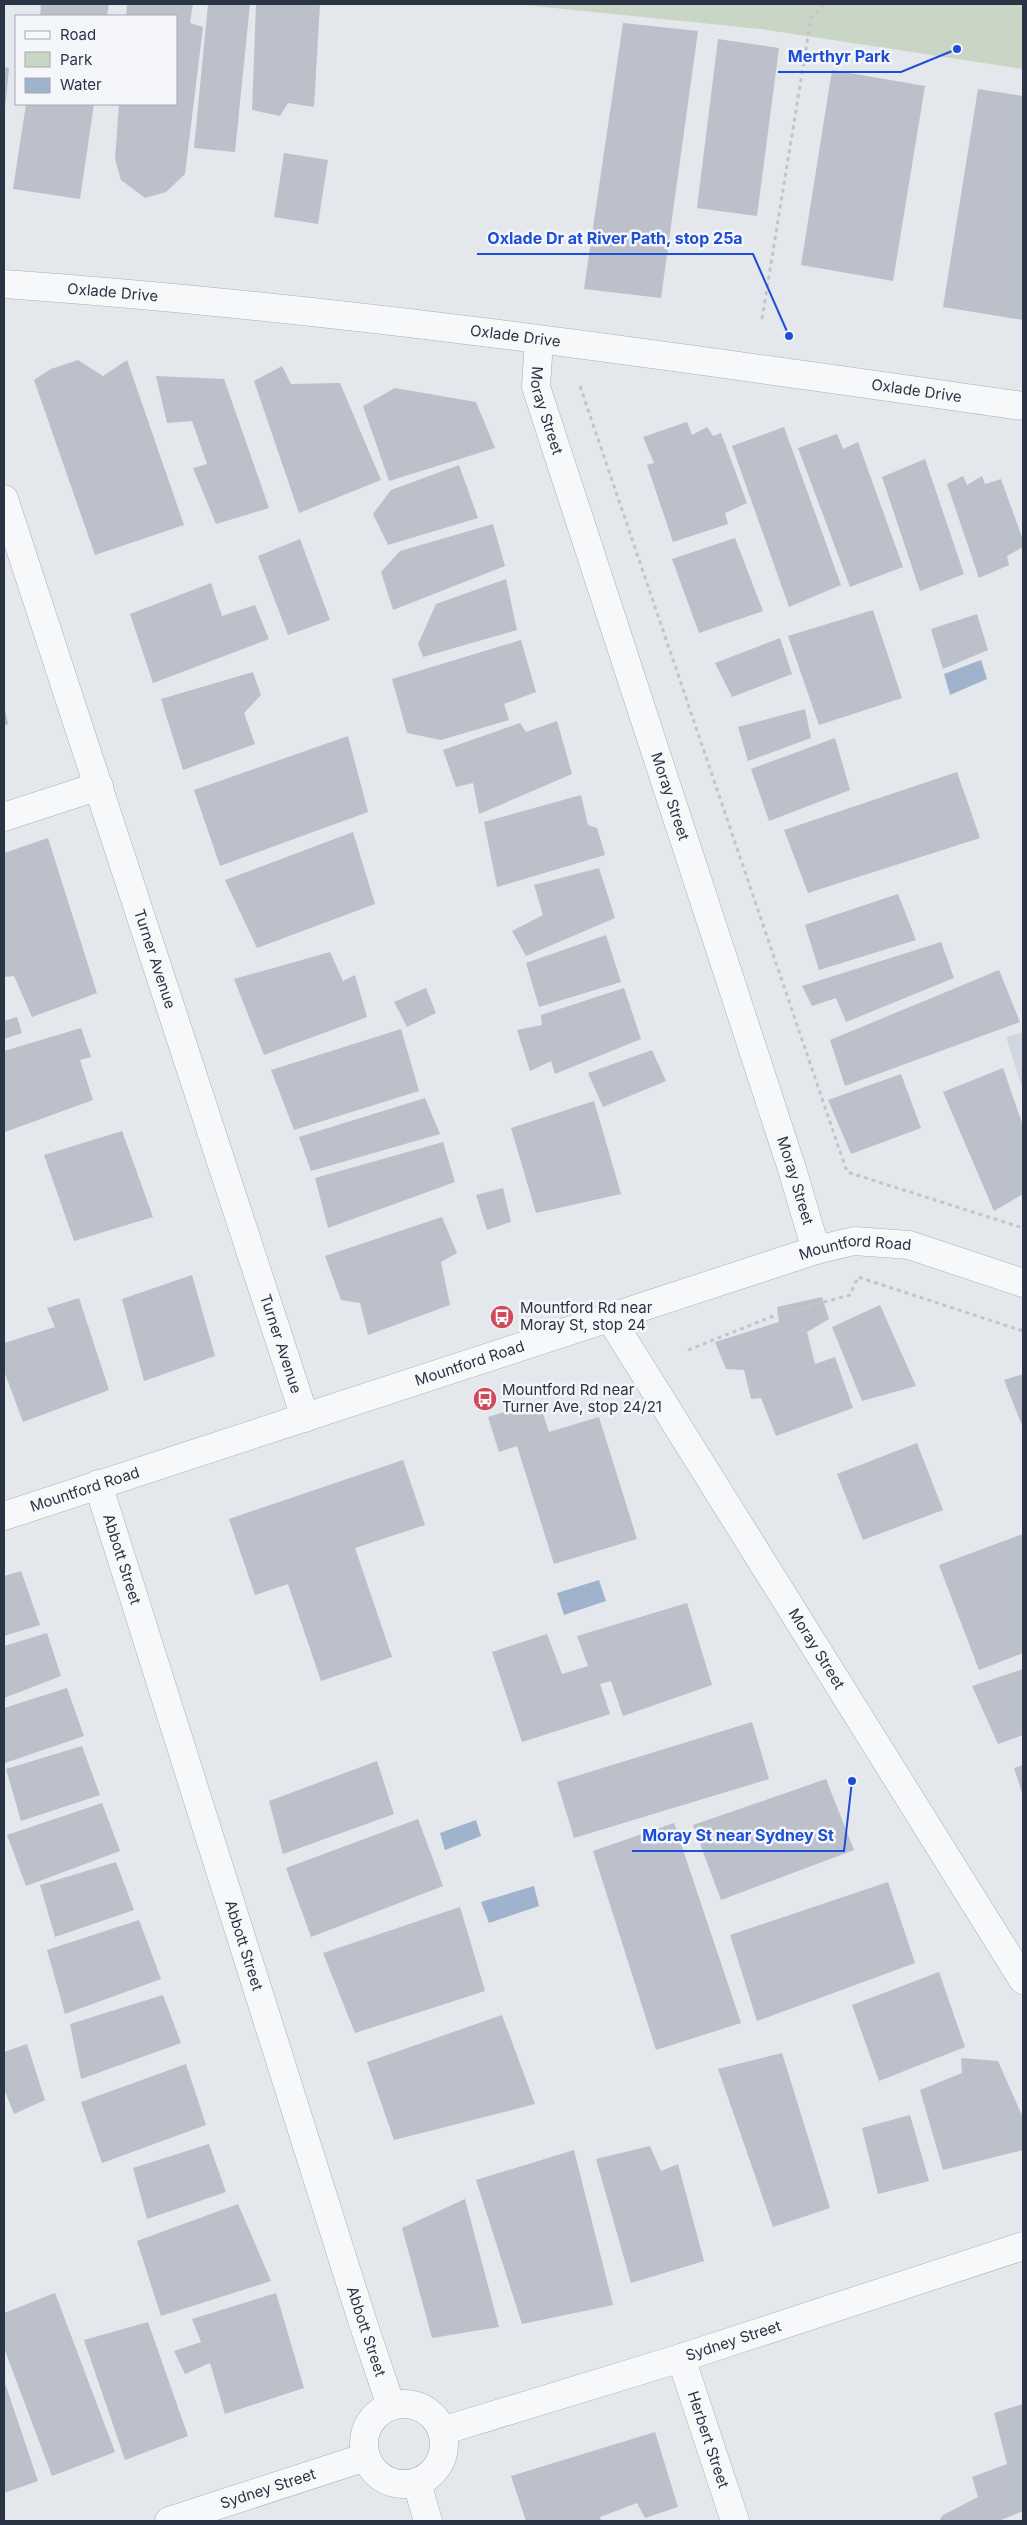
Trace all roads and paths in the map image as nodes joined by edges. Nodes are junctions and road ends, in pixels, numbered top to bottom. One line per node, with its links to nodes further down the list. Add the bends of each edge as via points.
1 (824, 4): 3 (path, via 811,18)
2 (4, 284): 4 (street, Oxlade Drive, via 230,302)
3 (762, 320)
4 (540, 340): 6 (street, Oxlade Drive); 11 (street, Moray Street, via 536,387)
5 (580, 386): 10 (path, via 847,1172)
6 (1023, 406)
7 (4, 498): 8 (street, Turner Avenue)
8 (99, 786): 9 (street); 16 (street, Turner Avenue)
9 (4, 817)
10 (1023, 1228)
11 (816, 1250): 12 (street, Mountford Road, via 854,1241 909,1245); 13 (street, Mountford Road)
12 (1023, 1282)
13 (610, 1318): 16 (street, Mountford Road); 19 (street, Moray Street)
14 (1023, 1331): 15 (path, via 858,1277 850,1295 776,1315)
15 (688, 1350)
16 (304, 1418): 17 (street, Mountford Road)
17 (98, 1484): 18 (street, Mountford Road); 22 (street, Abbott Street)
18 (4, 1516)
19 (1023, 1980)
20 (1023, 2246): 21 (street, Sydney Street)
21 (681, 2358): 23 (street, Sydney Street); 28 (street, Herbert Street)
22 (391, 2406): 23 (street, via 403,2404 427,2411); 24 (street, via 371,2420 364,2438)
23 (442, 2431): 25 (street, via 443,2456 437,2468)
24 (366, 2457): 25 (street, via 380,2477 392,2483); 26 (street, Sydney Street)
25 (417, 2483): 27 (street)
26 (169, 2521)
27 (428, 2521)
28 (736, 2521)

